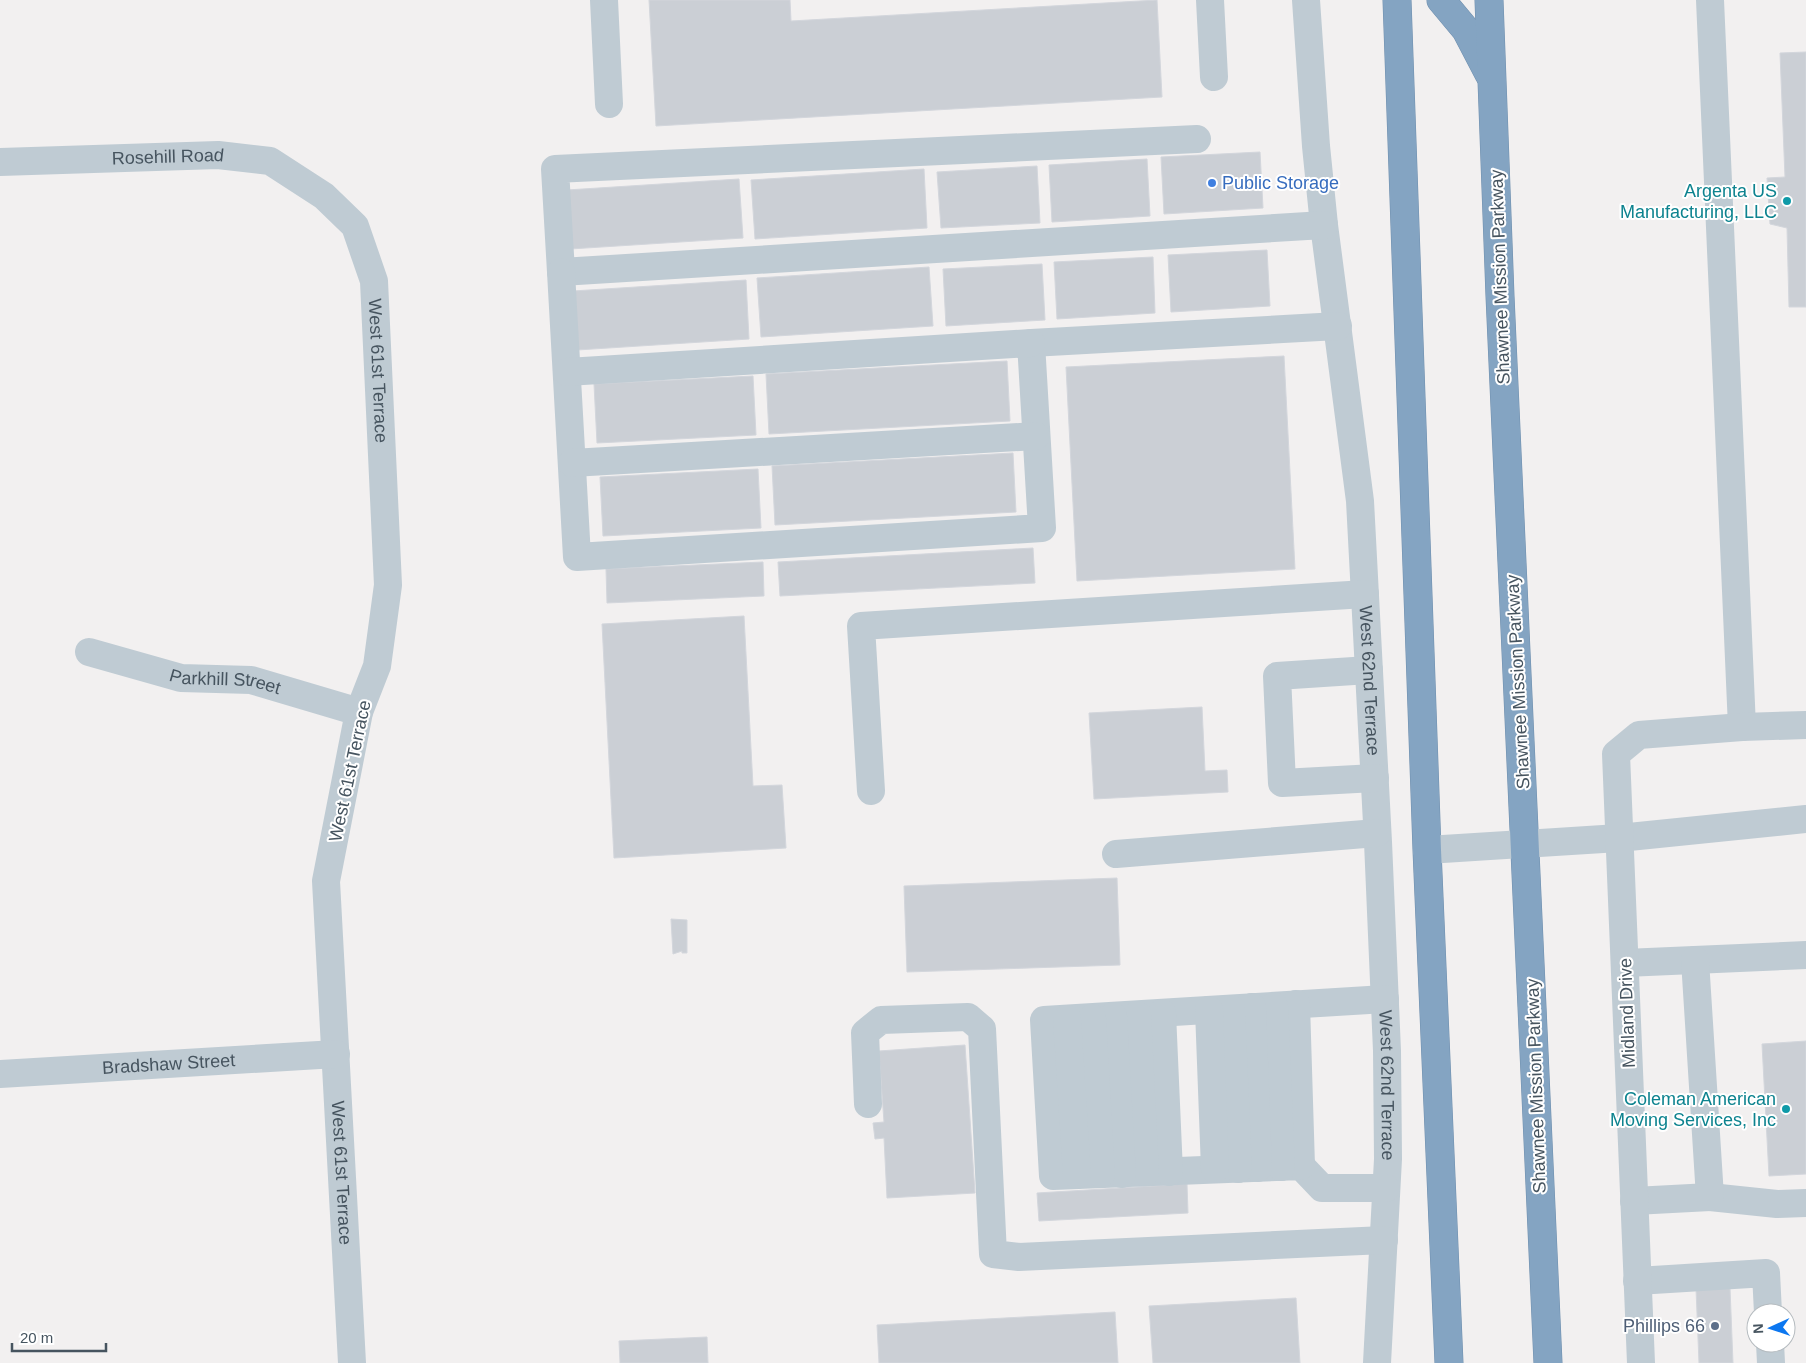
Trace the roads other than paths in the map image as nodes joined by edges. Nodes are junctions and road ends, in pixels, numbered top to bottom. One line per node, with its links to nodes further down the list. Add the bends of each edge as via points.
1 (604, 0): 10 (street)
2 (1210, 0): 8 (street)
3 (1306, 0): 14 (street, West 62nd Terrace)
4 (1397, 0): 33 (highway)
5 (1441, 0): 9 (highway, via 1466,30)
6 (1489, 0): 9 (highway, Shawnee Mission Parkway)
7 (1710, 0): 26 (street)
8 (1214, 77)
9 (1492, 80): 32 (highway, Shawnee Mission Parkway)
10 (609, 104)
11 (1197, 139): 15 (street, via 555,169)
12 (0, 162): 13 (street, Rosehill Road, via 218,155 270,161)
13 (324, 196): 24 (street, West 61st Terrace, via 355,226 374,281 388,585 377,666)
14 (1324, 226): 15 (street); 16 (street, West 62nd Terrace)
15 (561, 272): 18 (street)
16 (1338, 326): 17 (street); 21 (street, West 62nd Terrace, via 1360,501)
17 (1031, 343): 18 (street); 19 (street)
18 (566, 372): 20 (street)
19 (1036, 436): 20 (street); 20 (street, via 1042,528 577,557)
20 (572, 463)
21 (1365, 594): 23 (street, West 62nd Terrace); 28 (street, via 861,626)
22 (90, 652): 24 (street, Parkhill Street, via 181,678 251,680)
23 (1369, 670): 27 (street, West 62nd Terrace); 27 (street, via 1277,676 1282,783)
24 (359, 712): 41 (street, West 61st Terrace, via 326,881)
25 (1806, 725): 26 (street)
26 (1742, 727): 31 (street, Midland Drive, via 1639,735 1616,754)
27 (1375, 778): 30 (street, West 62nd Terrace)
28 (871, 791)
29 (1806, 819): 31 (street)
30 (1378, 833): 34 (street); 38 (street, West 62nd Terrace)
31 (1619, 838): 32 (street); 37 (street, Midland Drive)
32 (1526, 843): 33 (street); 56 (highway, Shawnee Mission Parkway)
33 (1427, 850): 53 (highway)
34 (1116, 854)
35 (1806, 955): 36 (street)
36 (1695, 960): 37 (street); 47 (street)
37 (1625, 963): 48 (street, Midland Drive)
38 (1385, 999): 39 (street); 46 (street, West 62nd Terrace)
39 (1252, 1007): 40 (street); 44 (street); 44 (street); 44 (street)
40 (1114, 1016): 45 (street); 45 (street); 45 (street, via 1044,1020 1053,1176)
41 (336, 1054): 42 (street, Bradshaw Street); 54 (street, West 61st Terrace)
42 (0, 1074)
43 (868, 1104): 50 (street, via 865,1034 881,1020 968,1017 982,1029 994,1254 1019,1257)
44 (1259, 1168): 45 (street); 46 (street, via 1322,1188)
45 (1123, 1173)
46 (1386, 1188): 50 (street, West 62nd Terrace)
47 (1710, 1197): 48 (street); 49 (street, via 1777,1204)
48 (1634, 1201): 51 (street, Midland Drive)
49 (1806, 1203)
50 (1384, 1240): 55 (street, West 62nd Terrace)
51 (1637, 1281): 52 (street, via 1766,1273); 57 (street, Midland Drive)
52 (1768, 1303)
53 (1453, 1357)
54 (352, 1363)
55 (1377, 1363)
56 (1548, 1363)
57 (1641, 1363)

